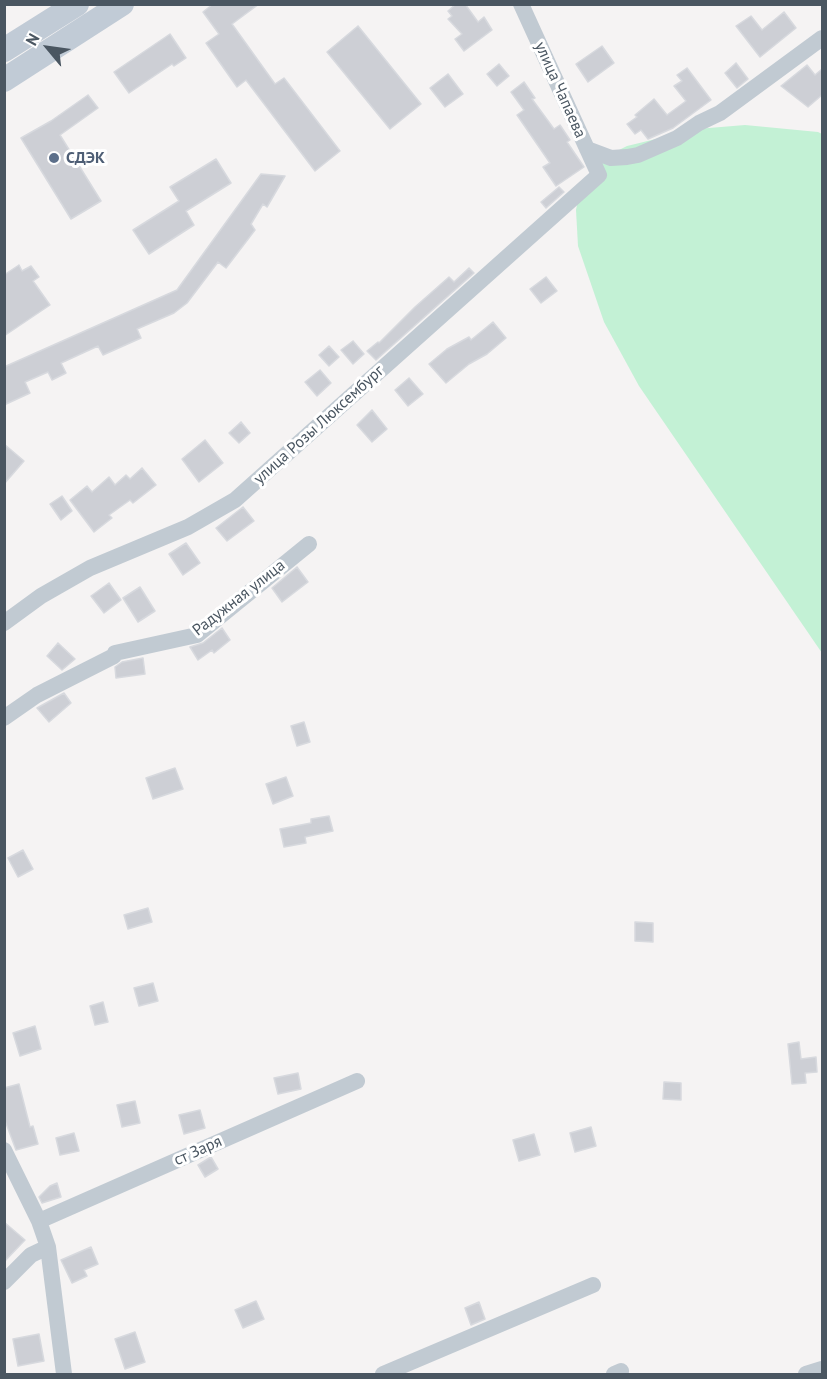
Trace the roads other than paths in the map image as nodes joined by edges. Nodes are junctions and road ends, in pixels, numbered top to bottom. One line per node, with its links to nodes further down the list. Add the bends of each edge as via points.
1 (77, 4): 5 (main road)
2 (122, 4): 6 (main road)
3 (521, 4): 7 (street, улица Чапаева)
4 (822, 38): 7 (street, via 720,113 677,138 627,157 612,158)
5 (4, 50)
6 (4, 80)
7 (587, 148): 8 (street, улица Чапаева)
8 (599, 175): 10 (street, улица Розы Люксембург, via 235,500 188,527 90,568)
9 (309, 544): 11 (street, Радужная улица, via 197,635 115,653 37,695)
10 (4, 623)
11 (4, 718)
12 (357, 1082): 14 (street, ст Заря)
13 (4, 1150): 14 (street)
14 (39, 1221): 15 (street)
15 (48, 1247): 16 (street, via 31,1256); 19 (street)
16 (4, 1282)
17 (593, 1285): 20 (street)
18 (822, 1369): 21 (street)
19 (63, 1374)
20 (383, 1374)
21 (806, 1374)

